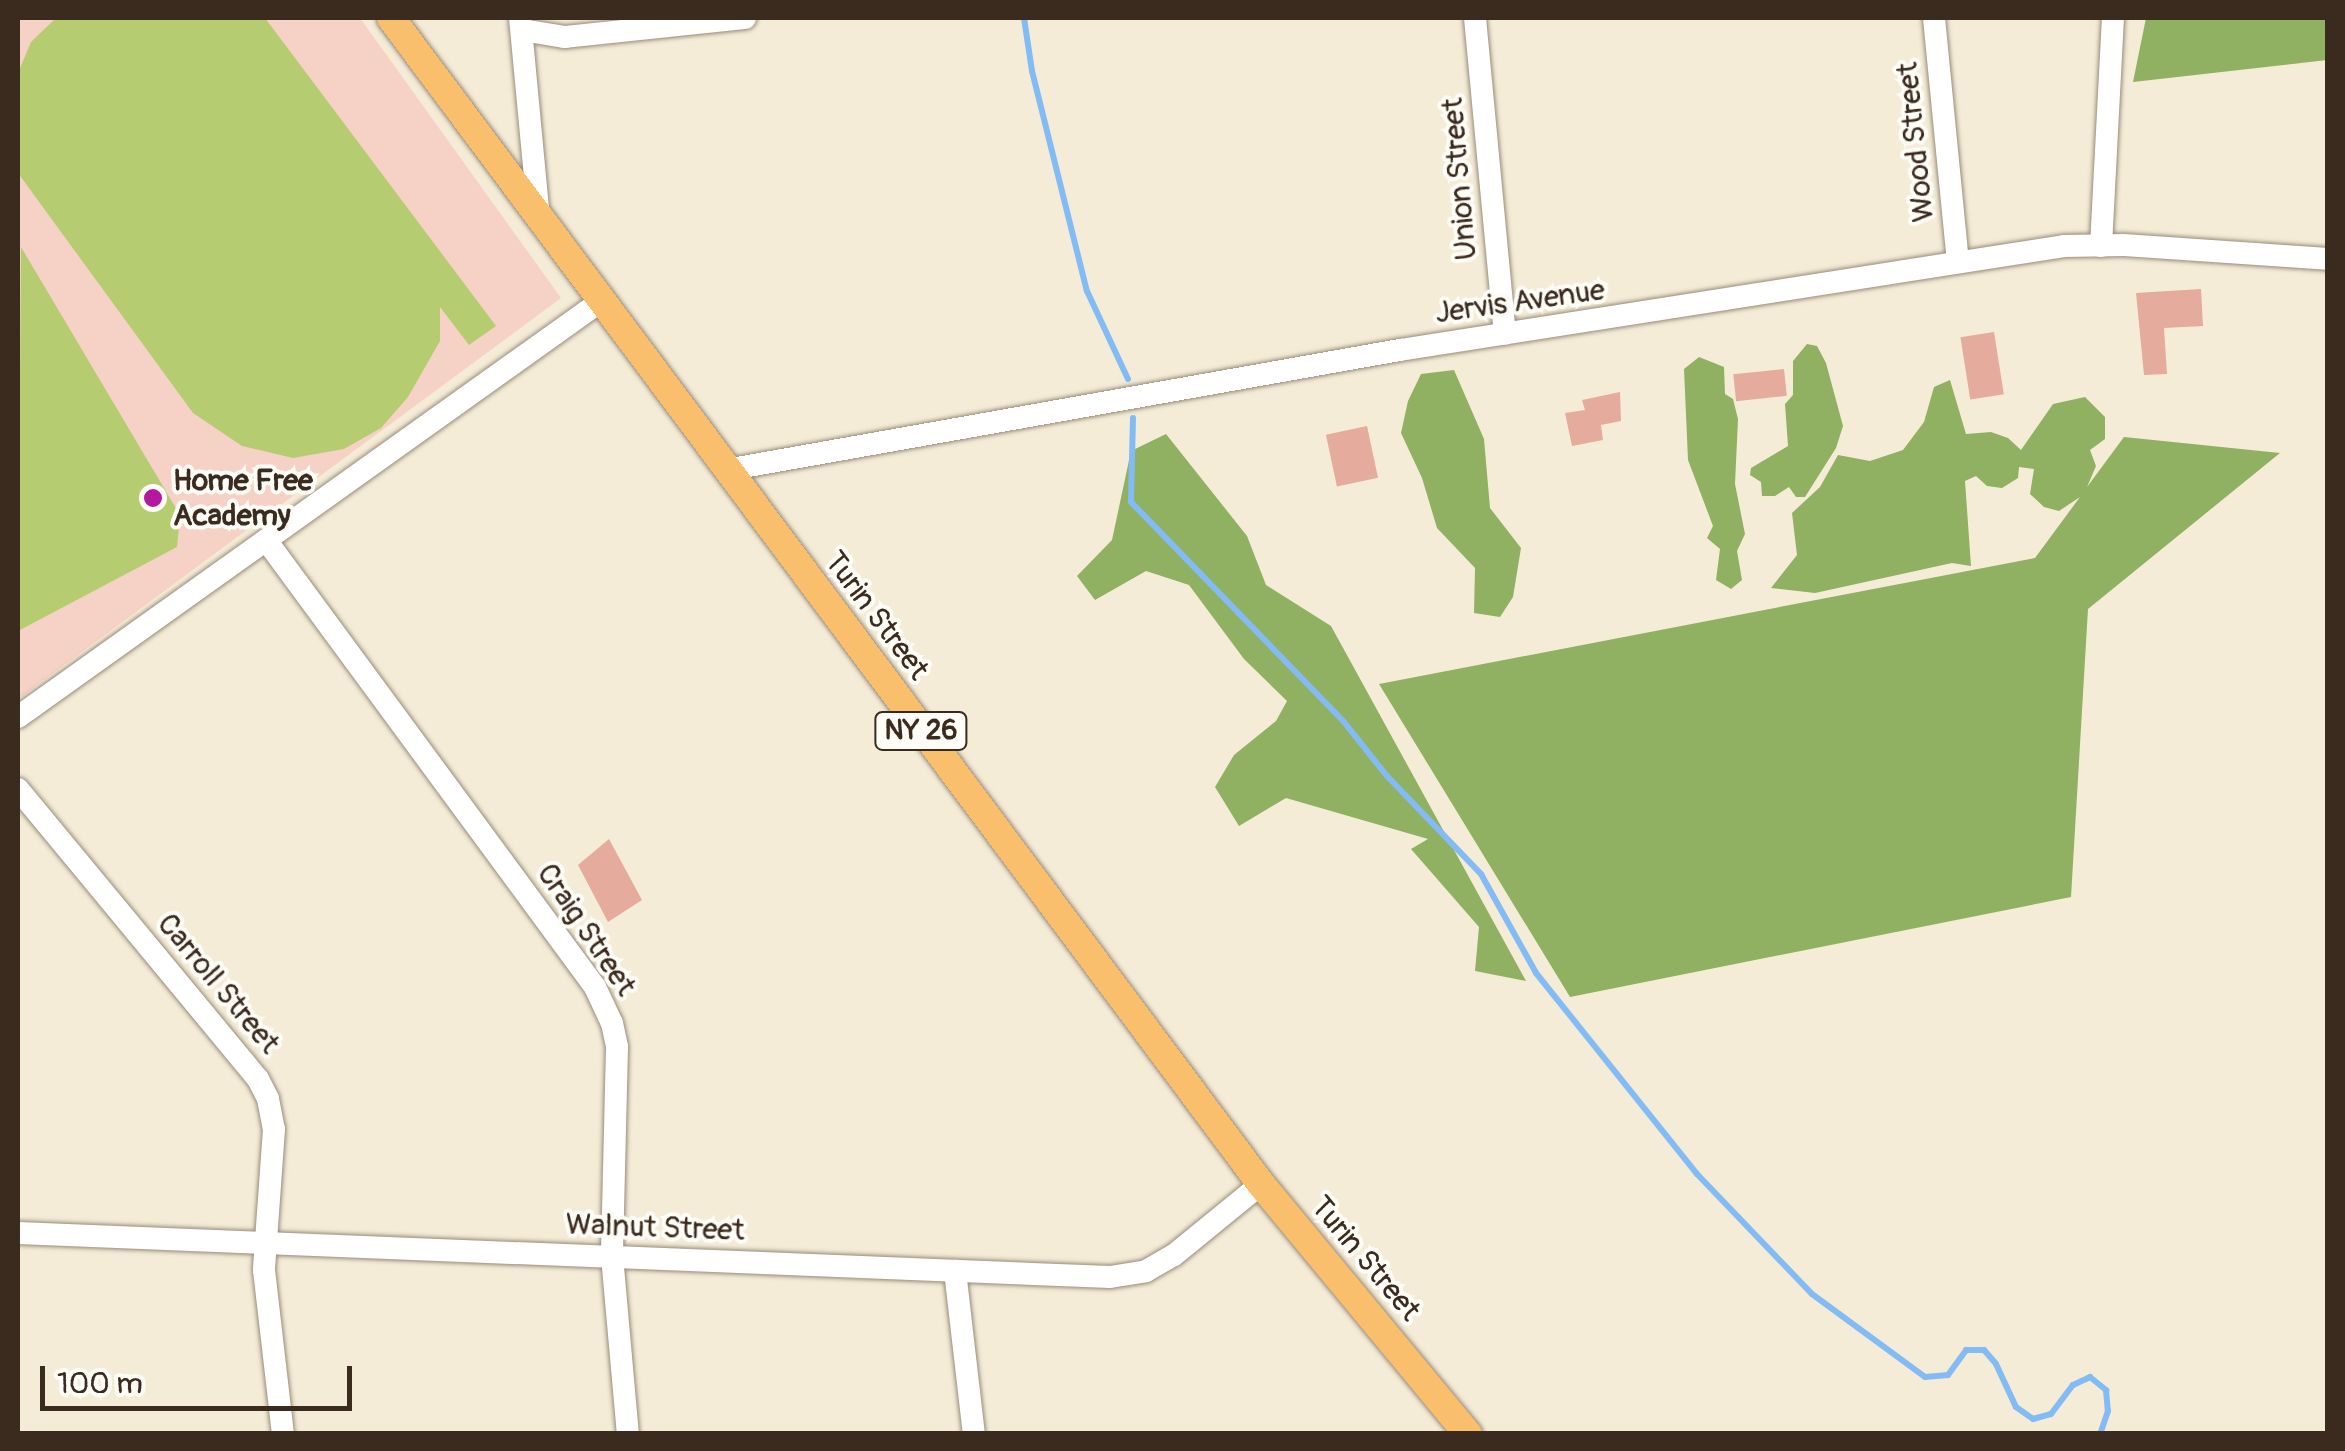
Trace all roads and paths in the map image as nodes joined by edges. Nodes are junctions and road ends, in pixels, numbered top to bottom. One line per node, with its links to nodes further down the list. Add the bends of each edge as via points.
1 (391, 18): 7 (main road, Turin Street / NY 26)
2 (745, 18): 6 (street, via 566,36)
3 (1475, 18): 12 (street, Union Street)
4 (1934, 18): 10 (street, Wood Street)
5 (2113, 18): 8 (street)
6 (521, 24): 7 (street)
7 (539, 218): 11 (main road, Turin Street / NY 26)
8 (2100, 246): 9 (street, Jervis Avenue); 10 (street, Jervis Avenue)
9 (2328, 259)
10 (1958, 261): 12 (street, Jervis Avenue)
11 (601, 301): 13 (main road, Turin Street / NY 26); 14 (street)
12 (1505, 334): 13 (street, Jervis Avenue)
13 (726, 470): 17 (main road, Turin Street / NY 26)
14 (266, 540): 15 (street); 20 (street, Craig Street, via 595,987 617,1047)
15 (18, 717)
16 (18, 789): 19 (street, Carroll Street, via 258,1079 274,1129)
17 (1260, 1184): 21 (street, Walnut Street, via 1146,1271); 25 (main road, Turin Street / NY 26)
18 (18, 1234): 19 (street, Walnut Street)
19 (266, 1244): 20 (street, Walnut Street); 22 (street, Carroll Street)
20 (612, 1256): 21 (street, Walnut Street); 23 (street, Craig Street)
21 (955, 1271): 24 (street)
22 (284, 1434)
23 (628, 1434)
24 (974, 1434)
25 (1468, 1434)

